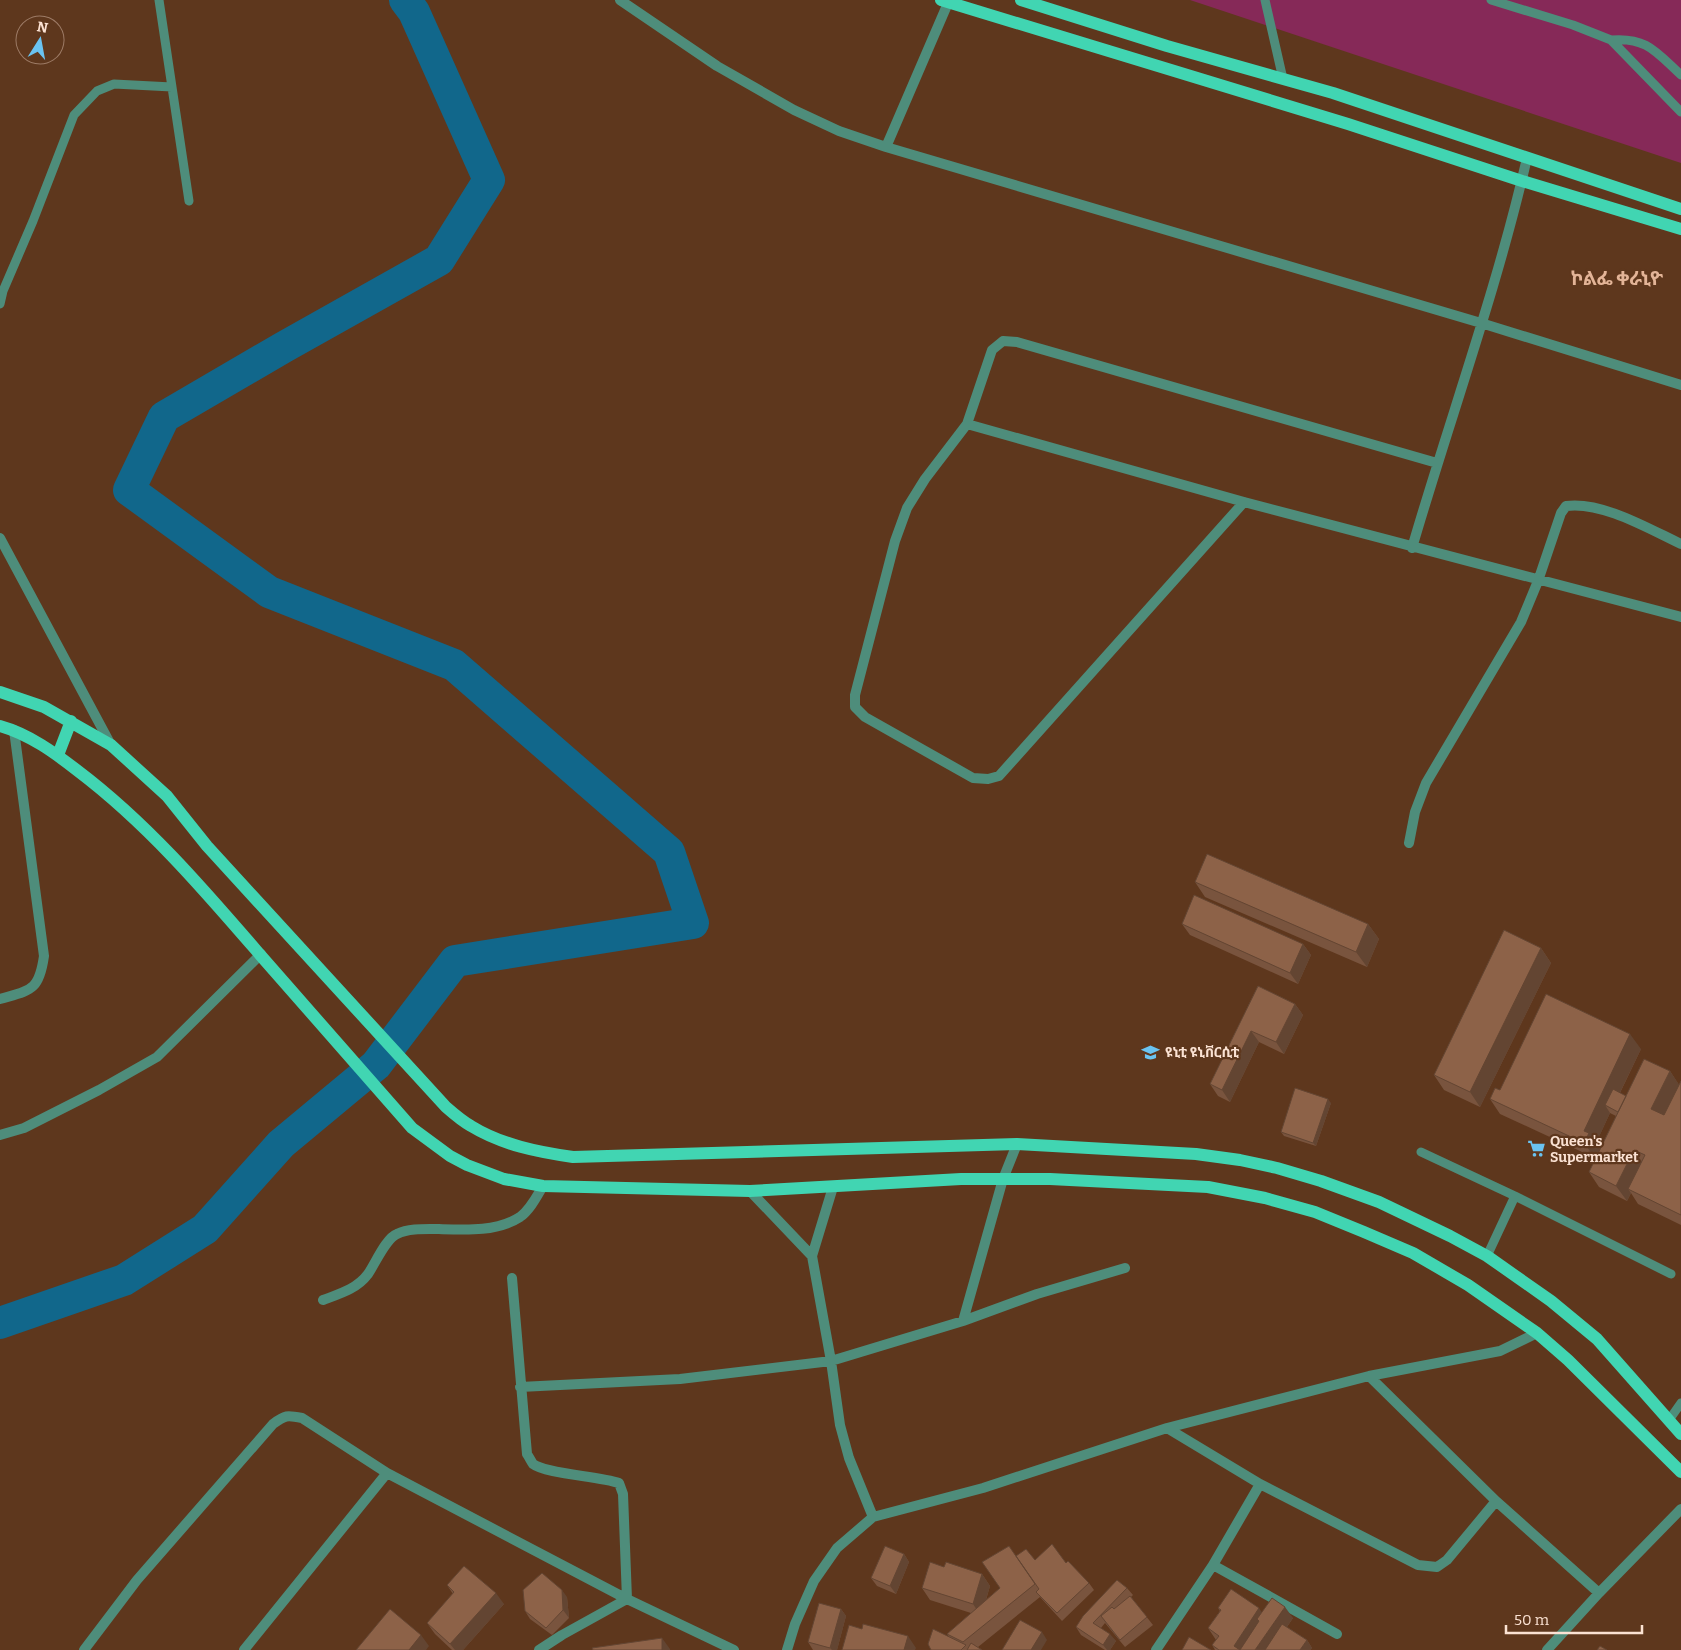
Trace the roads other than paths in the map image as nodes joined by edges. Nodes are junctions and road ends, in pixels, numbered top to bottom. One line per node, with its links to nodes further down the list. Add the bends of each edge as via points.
1 (160, 0): 10 (lane)
2 (620, 0): 12 (street, via 717,66 794,110 839,131)
3 (1021, 0): 9 (main road)
4 (1265, 0): 9 (lane)
5 (1492, 0): 7 (lane)
6 (944, 2): 12 (street); 14 (main road, via 1348,124)
7 (1611, 40): 8 (lane, via 1643,43); 11 (lane)
8 (1681, 75)
9 (1283, 79): 13 (main road)
10 (172, 87): 15 (lane); 18 (lane, via 114,84 97,91 74,115)
11 (1681, 112)
12 (886, 146): 19 (street)
13 (1527, 158): 14 (street); 16 (main road)
14 (1522, 181): 17 (main road); 19 (street)
15 (189, 201)
16 (1681, 209)
17 (1681, 229)
18 (0, 304)
19 (1481, 323): 20 (street); 22 (street)
20 (1681, 385)
21 (967, 424): 22 (street, via 992,350 1003,341 1017,342); 23 (street); 23 (street, via 907,508 895,541 854,695 855,707 865,717 973,778 999,776)
22 (1437, 463): 26 (street)
23 (1244, 502): 26 (street)
24 (0, 538): 33 (street)
25 (1681, 544): 27 (street, via 1610,512 1566,506)
26 (1412, 548): 27 (street)
27 (1538, 581): 28 (street); 35 (street, via 1521,622 1426,784 1415,812)
28 (1681, 617)
29 (0, 692): 30 (main road, via 44,707)
30 (71, 721): 33 (main road); 34 (main road)
31 (0, 726): 32 (main road)
32 (14, 730): 34 (main road); 37 (street, via 44,956 42,974 36,984 28,991)
33 (111, 745): 39 (main road, via 166,796 324,976 446,1107 470,1126 512,1145 574,1157)
34 (58, 755): 36 (main road, via 101,788 161,844)
35 (1409, 843)
36 (260, 954): 38 (street, via 157,1057 24,1128); 42 (main road, via 412,1128 467,1166 504,1179)
37 (0, 999)
38 (0, 1134)
39 (1017, 1144): 41 (street); 47 (main road, via 1196,1154 1277,1168 1379,1202)
40 (1421, 1152): 45 (lane)
41 (1003, 1179): 43 (main road); 52 (street); 53 (main road, via 1208,1187 1315,1212 1413,1253 1468,1285)
42 (543, 1186): 44 (main road); 51 (street, via 522,1216 504,1225 469,1230 411,1230 395,1234 368,1275 356,1286)
43 (833, 1187): 44 (main road); 46 (street)
44 (750, 1191): 46 (street)
45 (1515, 1196): 47 (lane); 49 (lane)
46 (812, 1256): 54 (street)
47 (1487, 1256): 58 (main road, via 1551,1301 1597,1339)
48 (1125, 1268): 52 (street, via 1036,1294)
49 (1671, 1274)
50 (512, 1278): 56 (street)
51 (322, 1300)
52 (963, 1321): 54 (street)
53 (1537, 1333): 55 (street, via 1500,1351); 61 (main road)
54 (831, 1361): 56 (street, via 680,1380); 66 (street, via 840,1425)
55 (1369, 1376): 59 (street); 64 (street)
56 (520, 1387): 69 (street, via 527,1454 533,1463 545,1469 607,1478 619,1483 623,1494)
57 (1681, 1403): 58 (lane)
58 (1669, 1420): 60 (main road)
59 (1167, 1428): 63 (street); 66 (street, via 983,1488)
60 (1681, 1434)
61 (1681, 1472)
62 (387, 1473): 69 (street); 71 (street, via 302,1418 282,1417 137,1580); 72 (street)
63 (1260, 1484): 64 (street, via 1418,1565 1437,1567 1447,1560); 67 (street)
64 (1496, 1501): 68 (street)
65 (1681, 1509): 68 (street)
66 (873, 1518): 75 (street, via 837,1548 814,1581)
67 (1213, 1565): 70 (street); 76 (street)
68 (1599, 1593): 77 (street)
69 (627, 1599): 73 (street); 74 (street)
70 (1337, 1634)
71 (84, 1650)
72 (244, 1650)
73 (539, 1650)
74 (734, 1650)
75 (787, 1650)
76 (1156, 1650)
77 (1547, 1650)

